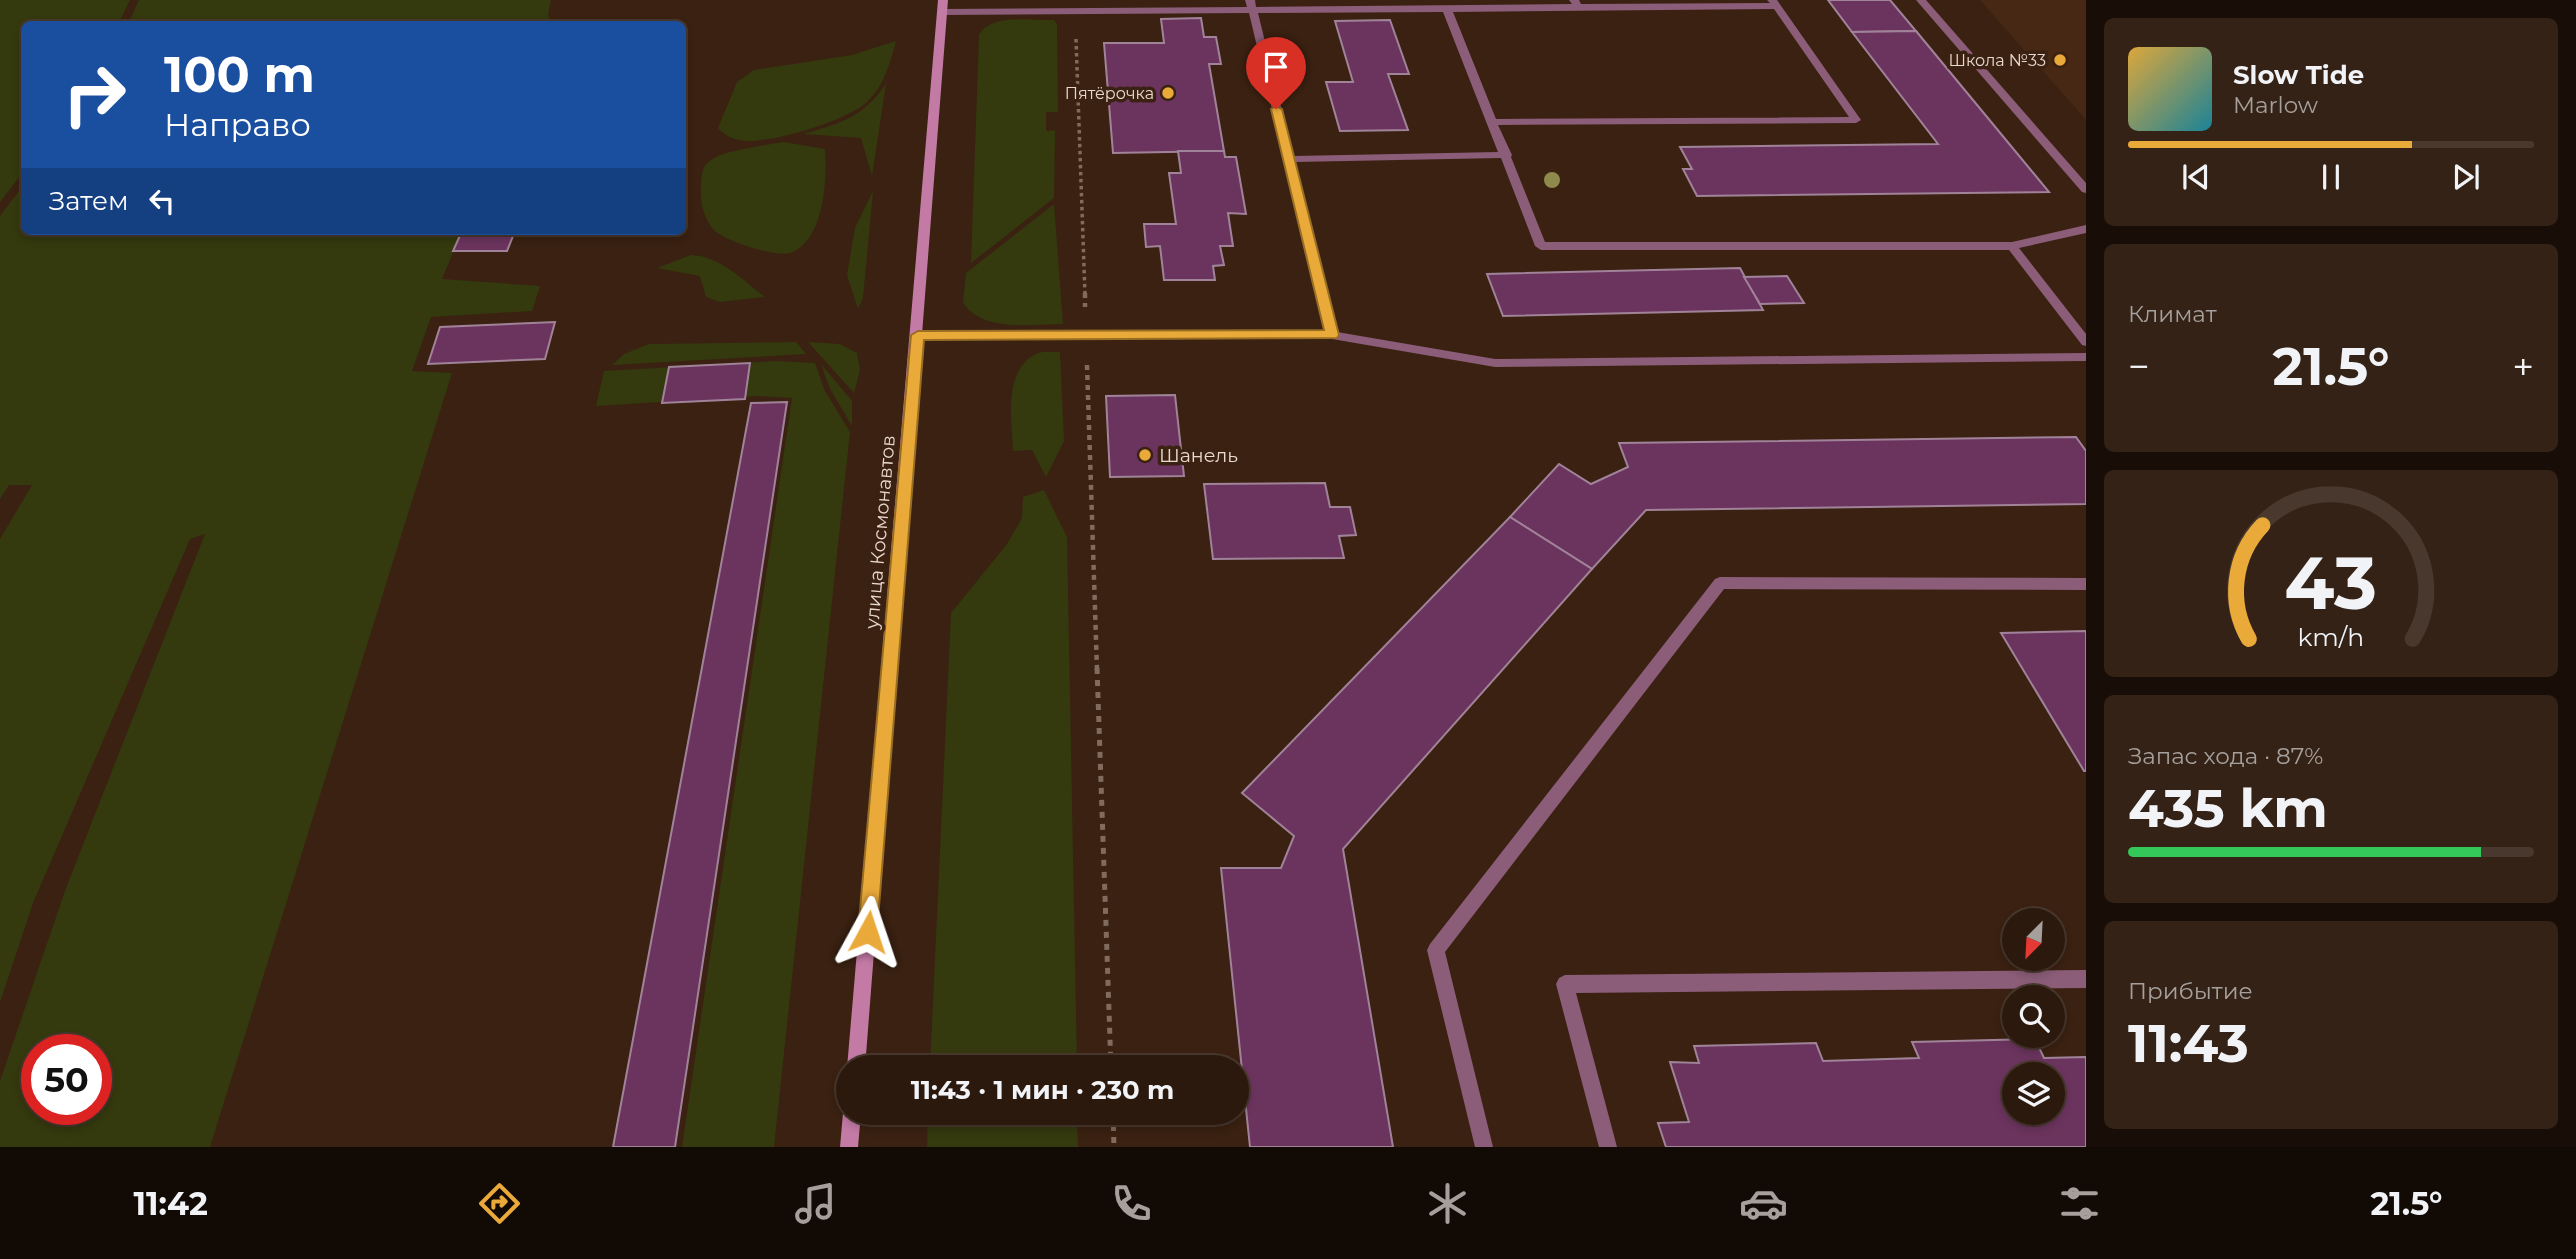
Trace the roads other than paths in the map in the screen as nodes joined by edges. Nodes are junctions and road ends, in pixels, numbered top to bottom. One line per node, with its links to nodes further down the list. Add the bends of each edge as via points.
1 (1921, 0): 10 (lane)
2 (1576, 3): 3 (lane); 6 (lane)
3 (1774, 3): 7 (lane, via 1856,120)
4 (1251, 5): 5 (lane, via 1075,12); 6 (lane); 9 (lane)
5 (943, 6): 13 (main road, улица Космонавтов)
6 (1447, 9): 7 (lane)
7 (1494, 122): 8 (lane)
8 (1507, 155): 9 (lane); 12 (lane, via 1541,246)
9 (1289, 159): 14 (lane)
10 (2086, 190)
11 (2086, 229): 12 (lane)
12 (2011, 246): 15 (lane)
13 (918, 335): 14 (lane); 19 (main road, улица Космонавтов)
14 (1332, 335): 16 (lane, via 1495,363)
15 (2086, 342)
16 (2086, 357)
17 (2086, 584): 22 (lane, via 1720,583 1436,950)
18 (2086, 979): 23 (lane, via 1565,984)
19 (857, 1055)
20 (851, 1125): 21 (main road)
21 (849, 1147)
22 (1484, 1147)
23 (1608, 1147)

